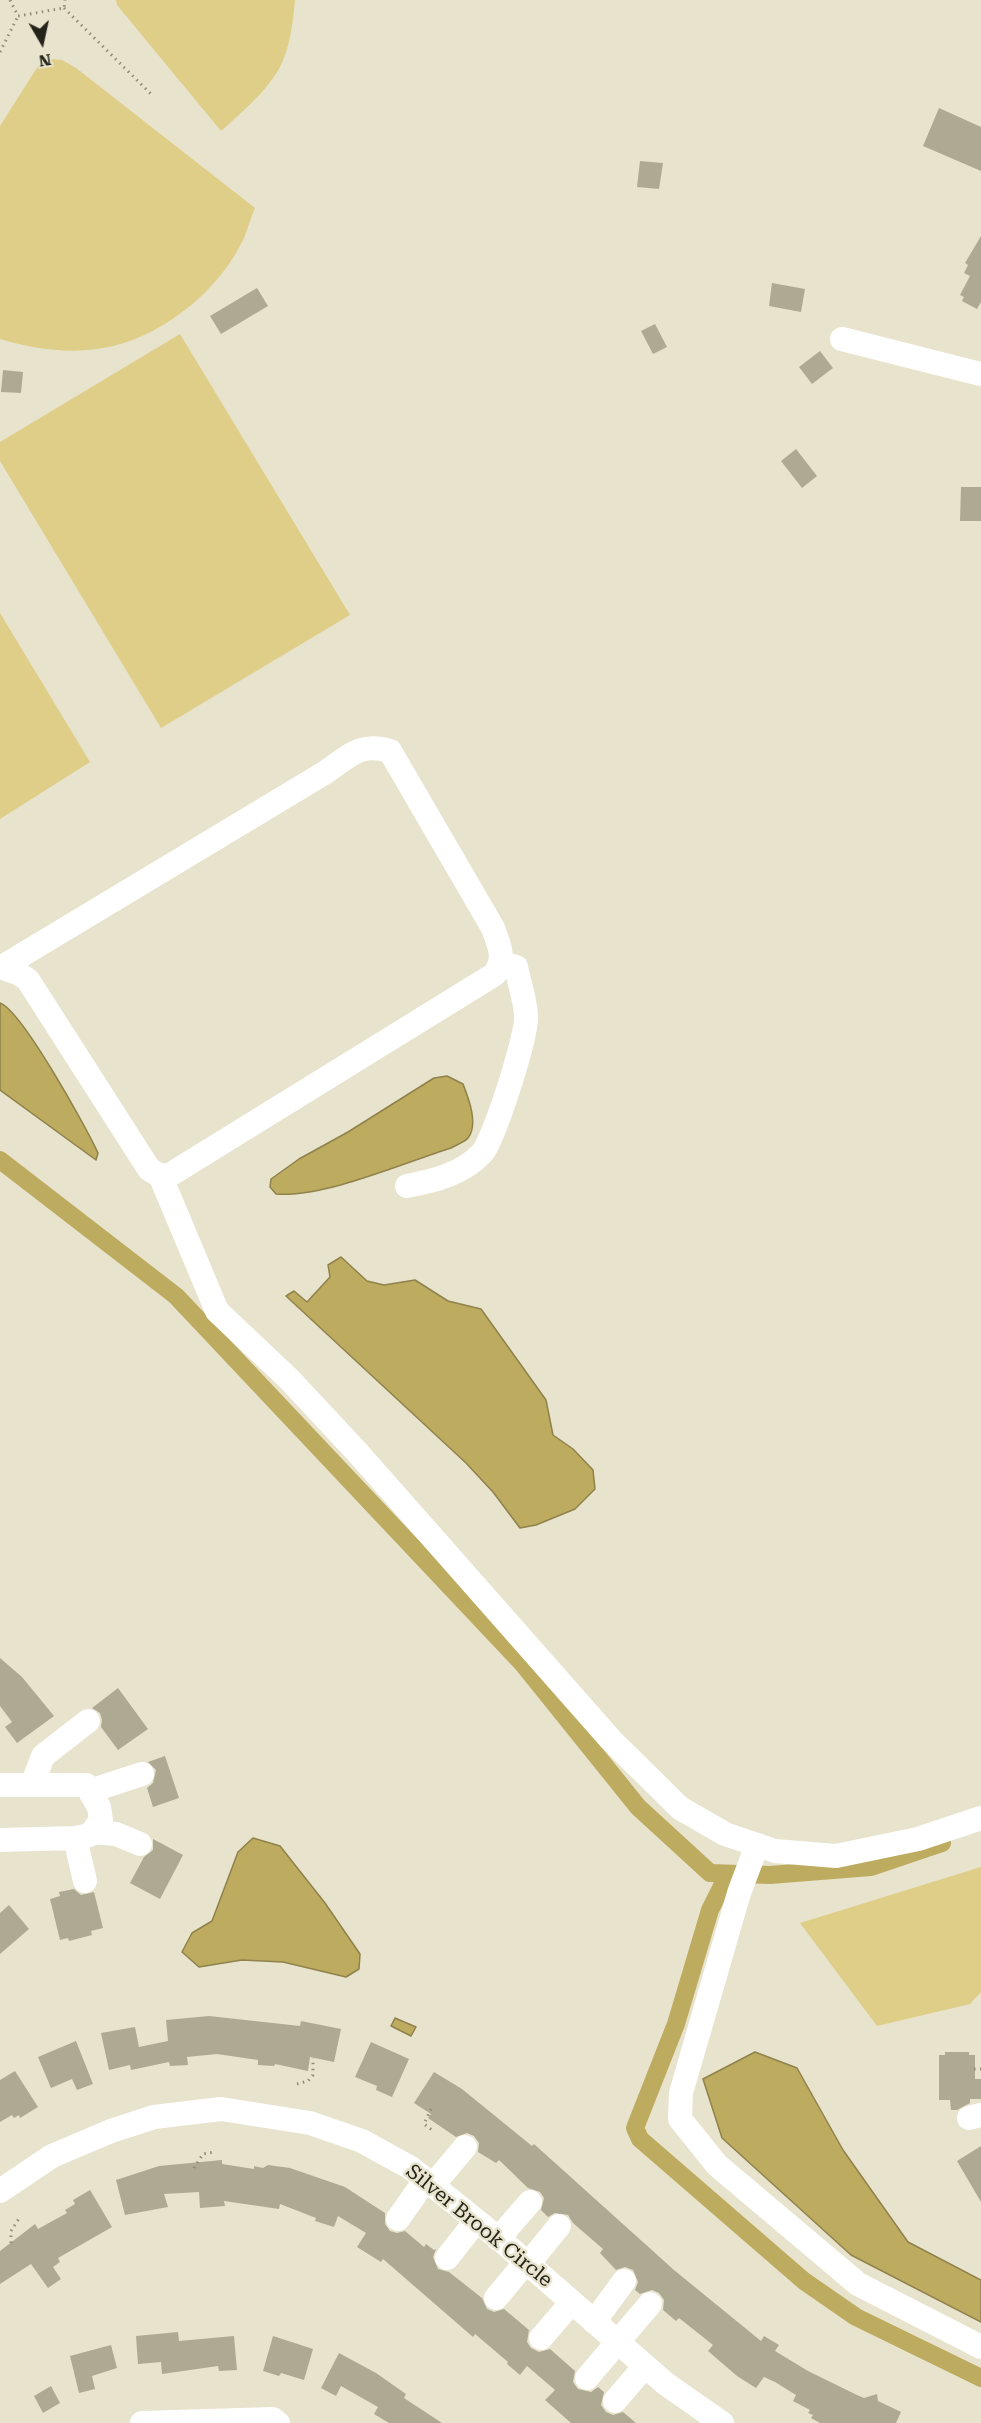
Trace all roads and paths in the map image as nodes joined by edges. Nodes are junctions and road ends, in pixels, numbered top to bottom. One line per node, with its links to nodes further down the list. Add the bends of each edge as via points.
1 (10, 0): 4 (path)
2 (65, 0): 3 (path)
3 (64, 8): 4 (path); 6 (path)
4 (18, 16): 5 (path)
5 (0, 52)
6 (151, 94)
7 (842, 339): 8 (street)
8 (981, 374)
9 (502, 963): 10 (street, via 493,928 390,751 374,746 356,752); 11 (street, via 495,974 168,1176); 12 (street, via 516,967 526,1018 507,1094 483,1152 439,1180)
10 (1, 967): 11 (street, via 28,980 149,1169)
11 (160, 1175): 22 (street, via 217,1311 289,1379 358,1453 610,1740 680,1808 725,1834)
12 (407, 1186)
13 (88, 1721): 16 (street, via 43,1756)
14 (142, 1774): 17 (street)
15 (0, 1785): 16 (street)
16 (32, 1785): 17 (street, via 86,1785)
17 (90, 1791): 19 (street, via 101,1820)
18 (981, 1818): 22 (street, via 918,1839 836,1856 775,1851)
19 (84, 1835): 20 (street); 21 (street, via 116,1834); 23 (street)
20 (0, 1840)
21 (140, 1844)
22 (757, 1845): 51 (street, via 739,1893 681,2094 680,2119 717,2165 858,2284)
23 (85, 1881)
24 (313, 2058): 27 (path, via 313,2075)
25 (974, 2068): 26 (path)
26 (981, 2068)
27 (297, 2084)
28 (431, 2109): 29 (path, via 424,2124)
29 (432, 2130)
30 (465, 2147): 33 (street)
31 (214, 2152): 32 (path, via 203,2154)
32 (194, 2168)
33 (430, 2182): 34 (street, Silver Brook Circle, via 362,2141 310,2123 221,2109 154,2117 111,2131 52,2157); 37 (street); 38 (street, Silver Brook Circle)
34 (0, 2191)
35 (530, 2202): 40 (street)
36 (20, 2217): 41 (path, via 11,2231)
37 (398, 2218)
38 (476, 2222): 40 (street, Silver Brook Circle); 42 (street)
39 (559, 2226): 43 (street)
40 (498, 2239): 43 (street, Silver Brook Circle)
41 (11, 2243)
42 (447, 2258)
43 (527, 2263): 45 (street); 46 (street, Silver Brook Circle)
44 (624, 2281): 48 (street)
45 (496, 2298)
46 (572, 2302): 48 (street, Silver Brook Circle); 49 (street)
47 (650, 2304): 50 (street)
48 (594, 2322): 50 (street, Silver Brook Circle)
49 (542, 2338)
50 (618, 2342): 52 (street, Silver Brook Circle); 53 (street)
51 (981, 2346)
52 (645, 2366): 54 (street); 57 (street, Silver Brook Circle)
53 (587, 2378)
54 (615, 2401)
55 (142, 2423): 56 (street)
56 (278, 2423)
57 (722, 2423)

